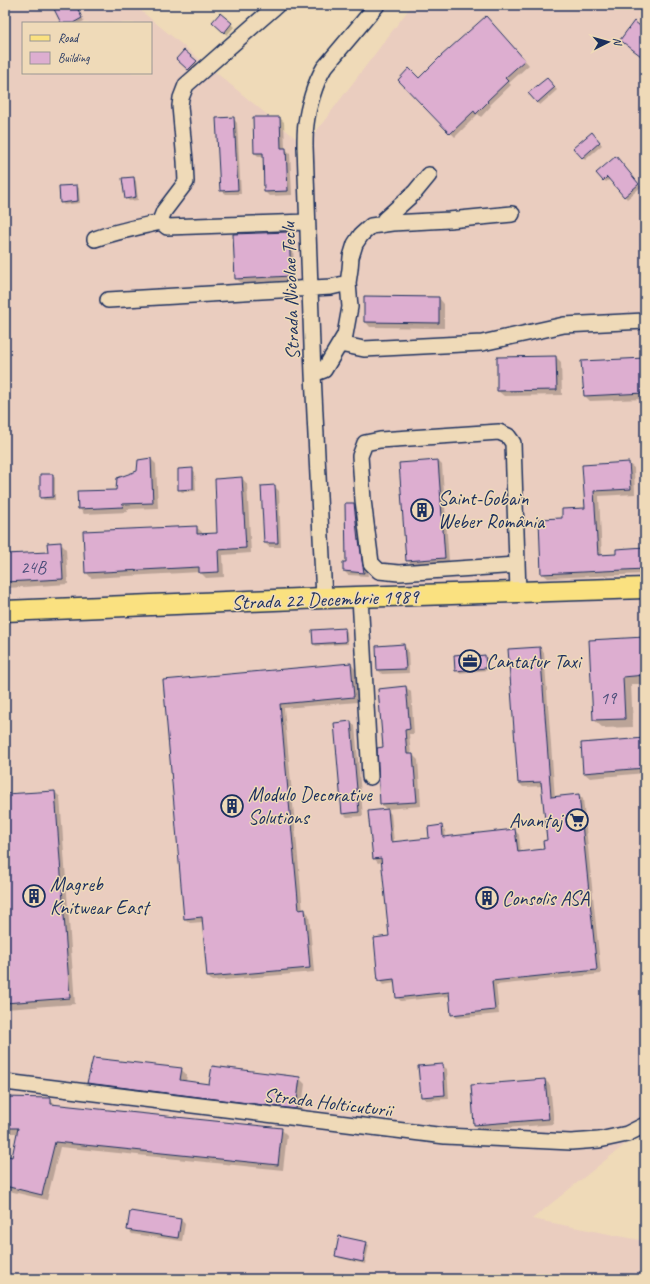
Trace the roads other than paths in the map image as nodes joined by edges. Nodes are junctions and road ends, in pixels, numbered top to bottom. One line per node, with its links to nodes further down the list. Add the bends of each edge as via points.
1 (277, 5): 5 (street, via 186,86 180,106 186,182 164,211)
2 (377, 5): 6 (street, Strada Nicolae Teclu, via 324,68 311,101 305,146)
3 (429, 175): 7 (street)
4 (512, 214): 7 (street)
5 (161, 222): 6 (street, via 167,227); 8 (street)
6 (308, 222): 10 (street, Strada Nicolae Teclu)
7 (381, 225): 9 (street, via 371,226 355,244)
8 (96, 239)
9 (348, 283): 10 (street); 13 (street, via 350,307 346,335)
10 (310, 289): 11 (street); 14 (street, Strada Nicolae Teclu)
11 (108, 300)
12 (645, 321): 13 (street, via 564,325 482,343 364,349)
13 (340, 344): 14 (street, via 324,370)
14 (312, 374): 19 (street, Strada Nicolae Teclu)
15 (517, 566): 15 (street, via 513,443 508,436 499,432 365,443 360,456 363,500 371,563 379,571 399,573); 17 (street)
16 (645, 588): 17 (main road, Strada 22 Decembrie 1989)
17 (518, 592): 18 (main road, Strada 22 Decembrie 1989)
18 (360, 597): 19 (main road, Strada 22 Decembrie 1989); 21 (street)
19 (324, 598): 20 (main road, Strada 22 Decembrie 1989)
20 (5, 610)
21 (370, 778)
22 (5, 1082): 23 (street, Strada Holticuturii, via 445,1136 571,1142 600,1140 626,1134)
23 (645, 1125)

